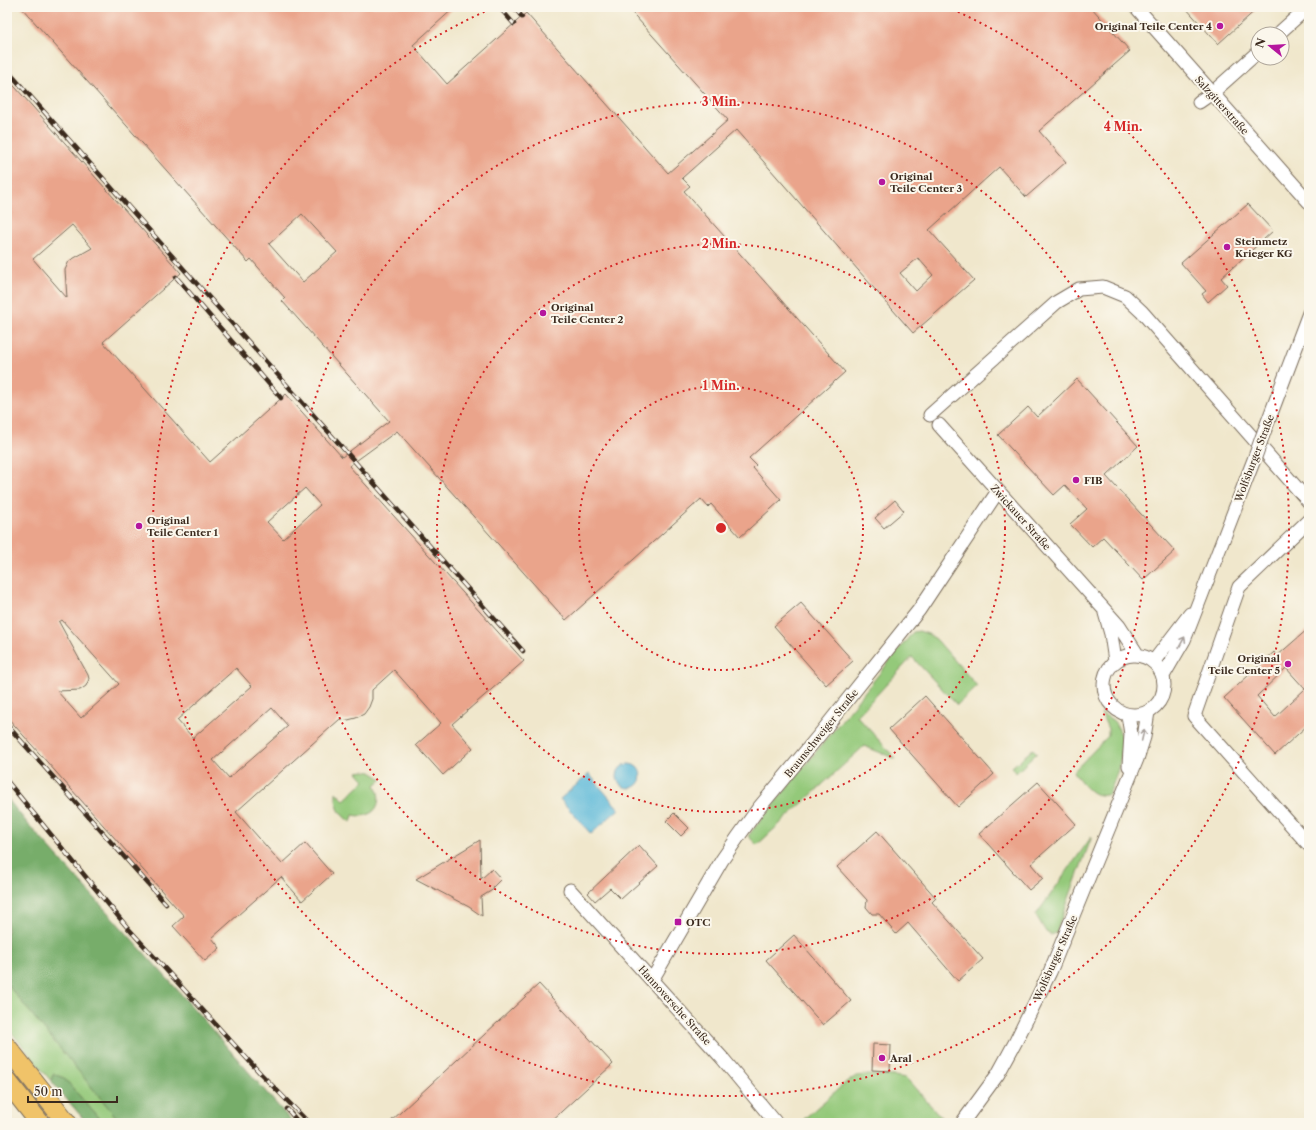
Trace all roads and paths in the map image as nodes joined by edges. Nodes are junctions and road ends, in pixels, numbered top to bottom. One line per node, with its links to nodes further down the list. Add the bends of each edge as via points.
1 (1136, 7): 5 (street, Salzgitterstraße)
2 (1308, 7): 3 (street)
3 (1287, 26)
4 (1250, 59): 5 (street)
5 (1212, 93): 6 (street); 7 (street, Salzgitterstraße)
6 (1199, 102)
7 (1309, 202)
8 (1309, 313): 14 (street, Wolfsburger Straße, bridge)
9 (930, 415): 12 (street, via 1057,302 1078,289 1103,287 1125,296 1142,312)
10 (939, 425): 11 (street, Zwickauer Straße)
11 (998, 491): 15 (street, Zwickauer Straße); 25 (street, Braunschweiger Straße, via 920,610 738,837)
12 (1309, 502)
13 (1309, 520): 23 (street, via 1239,587 1194,716)
14 (1198, 603): 18 (street, Wolfsburger Straße); 19 (street, Wolfsburger Straße, one-way to 14, via 1184,640)
15 (1103, 610): 16 (street, Zwickauer Straße, via 1119,626); 17 (street, Zwickauer Straße, via 1111,634)
16 (1137, 654): 17 (street); 18 (street)
17 (1115, 661): 21 (street, via 1105,676 1105,693 1114,708)
18 (1154, 661): 19 (street)
19 (1163, 676): 20 (street, via 1163,694)
20 (1148, 712): 21 (street); 22 (street, Wolfsburger Straße, one-way to 20, via 1144,736)
21 (1128, 714): 22 (street, Wolfsburger Straße, via 1131,734)
22 (1126, 783): 31 (street, Wolfsburger Straße, via 1050,972 998,1074)
23 (1309, 845)
24 (570, 890): 25 (street, Hannoversche Straße)
25 (652, 980): 30 (street, Hannoversche Straße)
26 (7, 1048): 29 (highway)
27 (7, 1081): 28 (highway)
28 (40, 1123)
29 (67, 1123)
30 (776, 1123)
31 (962, 1123)

